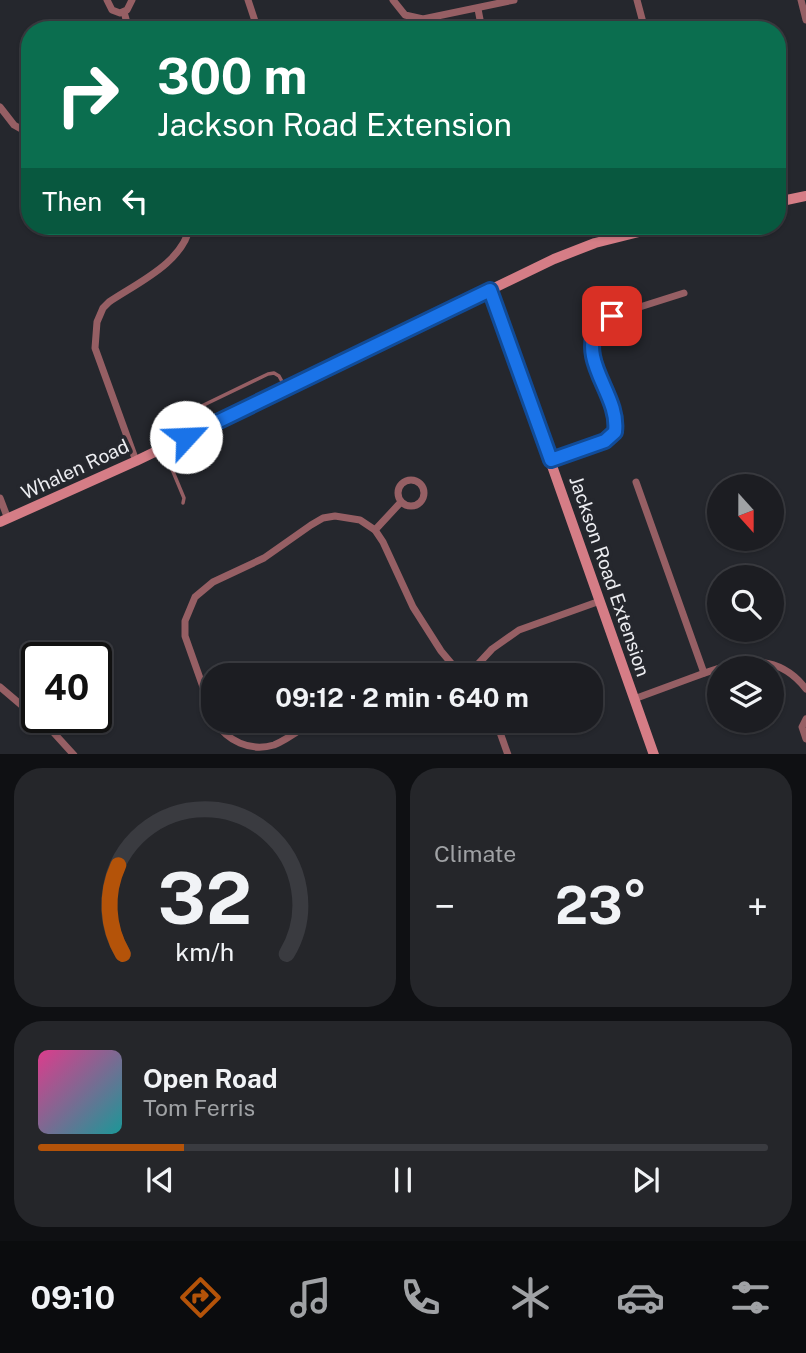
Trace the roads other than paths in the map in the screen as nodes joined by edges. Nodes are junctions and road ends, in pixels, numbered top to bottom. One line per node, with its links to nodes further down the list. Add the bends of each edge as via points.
1 (107, 0): 9 (street, via 112,10)
2 (132, 0): 9 (street)
3 (248, 0): 12 (street)
4 (393, 0): 8 (street, via 413,18)
5 (513, 0): 8 (street)
6 (637, 0): 14 (street)
7 (801, 0): 10 (street)
8 (478, 9): 13 (street)
9 (124, 12): 11 (street)
10 (806, 20)
11 (127, 21)
12 (255, 21)
13 (480, 21)
14 (643, 21)
15 (0, 107): 16 (street)
16 (21, 129)
17 (806, 196): 18 (street)
18 (786, 200)
19 (188, 235): 27 (street, via 176,254 109,302 97,322 98,359)
20 (630, 235): 21 (street, Whalen Road, via 578,249)
21 (490, 290): 23 (street, Whalen Road); 26 (street, Jackson Road Extension)
22 (684, 293): 26 (street, via 612,316 597,326 590,340 591,352 614,415 615,432 605,441)
23 (286, 389): 24 (street, Whalen Road); 24 (lane, via 279,376 268,374 183,415)
24 (186, 437): 25 (street, Whalen Road)
25 (163, 448): 27 (street, Whalen Road); 31 (lane)
26 (551, 460): 34 (street, Jackson Road Extension)
27 (136, 461): 32 (street, Whalen Road)
28 (636, 482): 37 (street)
29 (0, 498): 32 (street)
30 (401, 502): 33 (street)
31 (183, 503)
32 (4, 521)
33 (374, 530): 35 (street, via 413,607); 38 (street, via 348,516 323,518 195,597 185,621 185,636)
34 (600, 601): 36 (street, via 519,630); 41 (street, Jackson Road Extension)
35 (452, 663)
36 (477, 663)
37 (704, 673): 40 (street, via 733,663 759,662 784,669); 41 (street)
38 (201, 682)
39 (0, 687): 47 (street)
40 (806, 689)
41 (634, 699): 49 (street, Jackson Road Extension)
42 (806, 719): 46 (street, via 802,727)
43 (225, 733): 44 (street, via 236,742 258,746 273,745)
44 (293, 733)
45 (500, 733): 48 (street)
46 (806, 739)
47 (74, 754)
48 (508, 754)
49 (654, 754)

